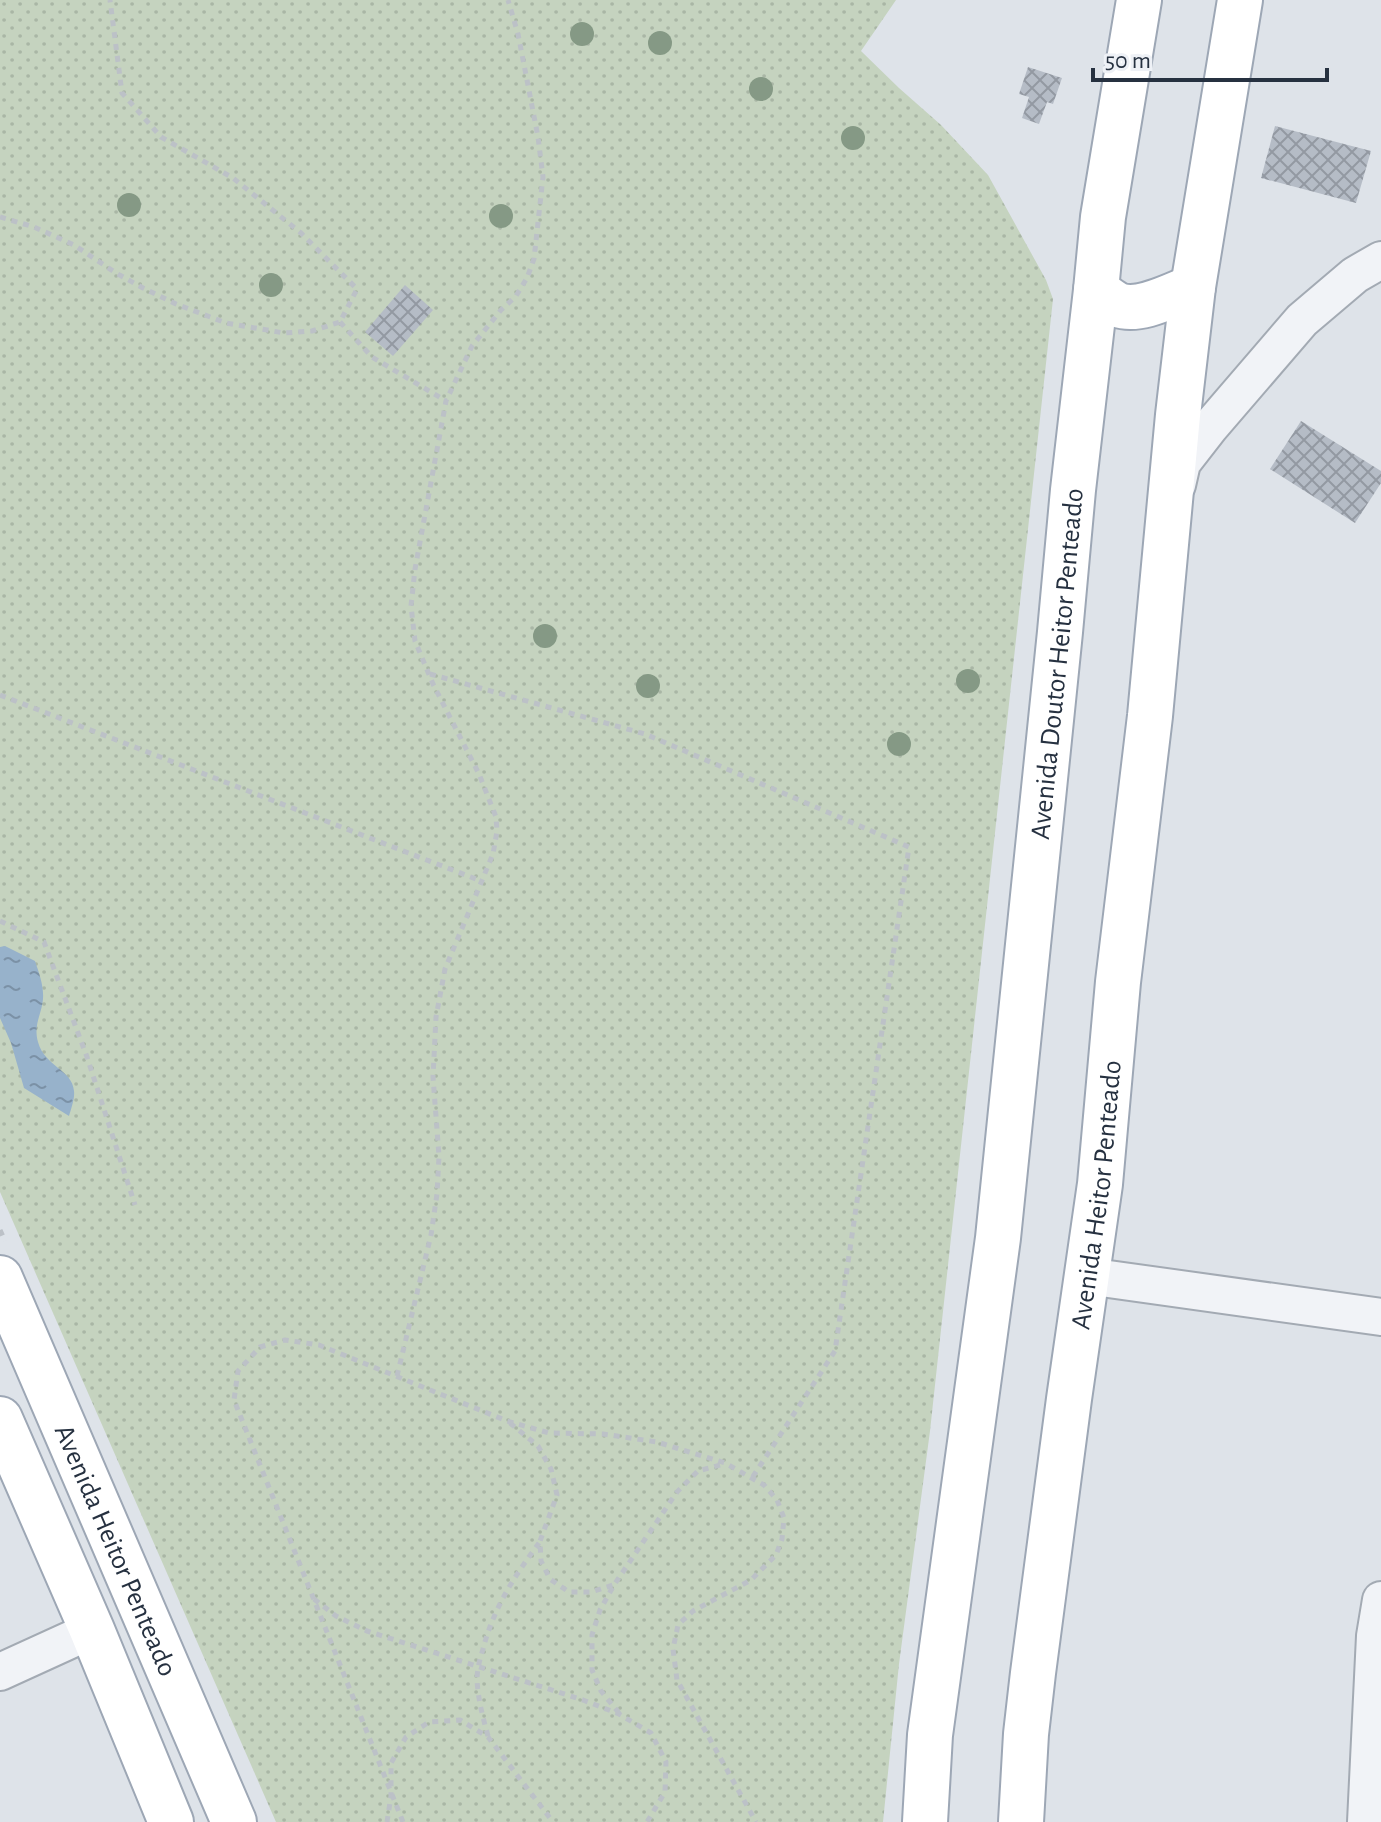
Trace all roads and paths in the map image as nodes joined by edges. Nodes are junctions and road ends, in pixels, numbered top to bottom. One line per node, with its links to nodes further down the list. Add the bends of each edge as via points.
1 (110, 0): 9 (path, via 122,93 161,137 233,178 301,233 357,289)
2 (508, 0): 10 (path, via 543,177 536,247 522,287 472,346)
3 (1139, 0): 8 (main road, Avenida Doutor Heitor Penteado, via 1106,191)
4 (1240, 0): 7 (main road)
5 (0, 217): 9 (path, via 74,245 143,288 226,323 284,333)
6 (1381, 260): 11 (street, via 1302,320 1210,427 1182,463)
7 (1193, 287): 8 (main road, via 1134,307 1119,305); 11 (main road)
8 (1096, 290): 42 (main road, Avenida Doutor Heitor Penteado, via 998,1238 930,1735)
9 (340, 322): 10 (path, via 372,357)
10 (446, 401): 12 (path, via 411,606 415,641)
11 (1169, 518): 17 (main road, Avenida Heitor Penteado)
12 (429, 674): 14 (path, via 496,817 493,854); 24 (path, via 645,734 909,847 835,1351)
13 (0, 695): 14 (path)
14 (481, 881): 20 (path, via 445,969 436,1017 437,1194)
15 (0, 921): 16 (path, via 44,942)
16 (135, 1205)
17 (1087, 1276): 19 (street); 43 (main road, Avenida Heitor Penteado, via 1033,1673)
18 (0, 1278): 36 (main road, Avenida Heitor Penteado)
19 (1381, 1317)
20 (397, 1376): 22 (path); 27 (path, via 319,1345 285,1340 260,1347 238,1371 234,1400)
21 (0, 1419): 29 (main road, Avenida Heitor Penteado)
22 (507, 1421): 23 (path, via 549,1433 657,1442); 25 (path, via 538,1446 551,1469 557,1495)
23 (725, 1463): 24 (path); 26 (path, via 698,1471 677,1492)
24 (752, 1478): 41 (path, via 777,1500 784,1518 776,1555 751,1580 693,1611 678,1625 673,1649 677,1680)
25 (540, 1541): 26 (path, via 541,1561 550,1579 569,1592); 30 (path, via 499,1602)
26 (614, 1585): 32 (path, via 592,1635 592,1670)
27 (313, 1598): 30 (path, via 367,1631); 34 (path)
28 (1381, 1600): 44 (street)
29 (92, 1630): 31 (street); 35 (main road, Avenida Heitor Penteado)
30 (478, 1667): 32 (path); 33 (path)
31 (0, 1672)
32 (619, 1714): 40 (path, via 651,1733 666,1762 665,1792)
33 (488, 1737): 34 (path, via 460,1720 429,1722 406,1737 391,1763); 39 (path)
34 (391, 1796): 37 (path); 38 (path)
35 (171, 1822)
36 (234, 1822)
37 (387, 1822)
38 (403, 1822)
39 (553, 1822)
40 (647, 1822)
41 (756, 1822)
42 (925, 1822)
43 (1021, 1822)
44 (1366, 1822)

